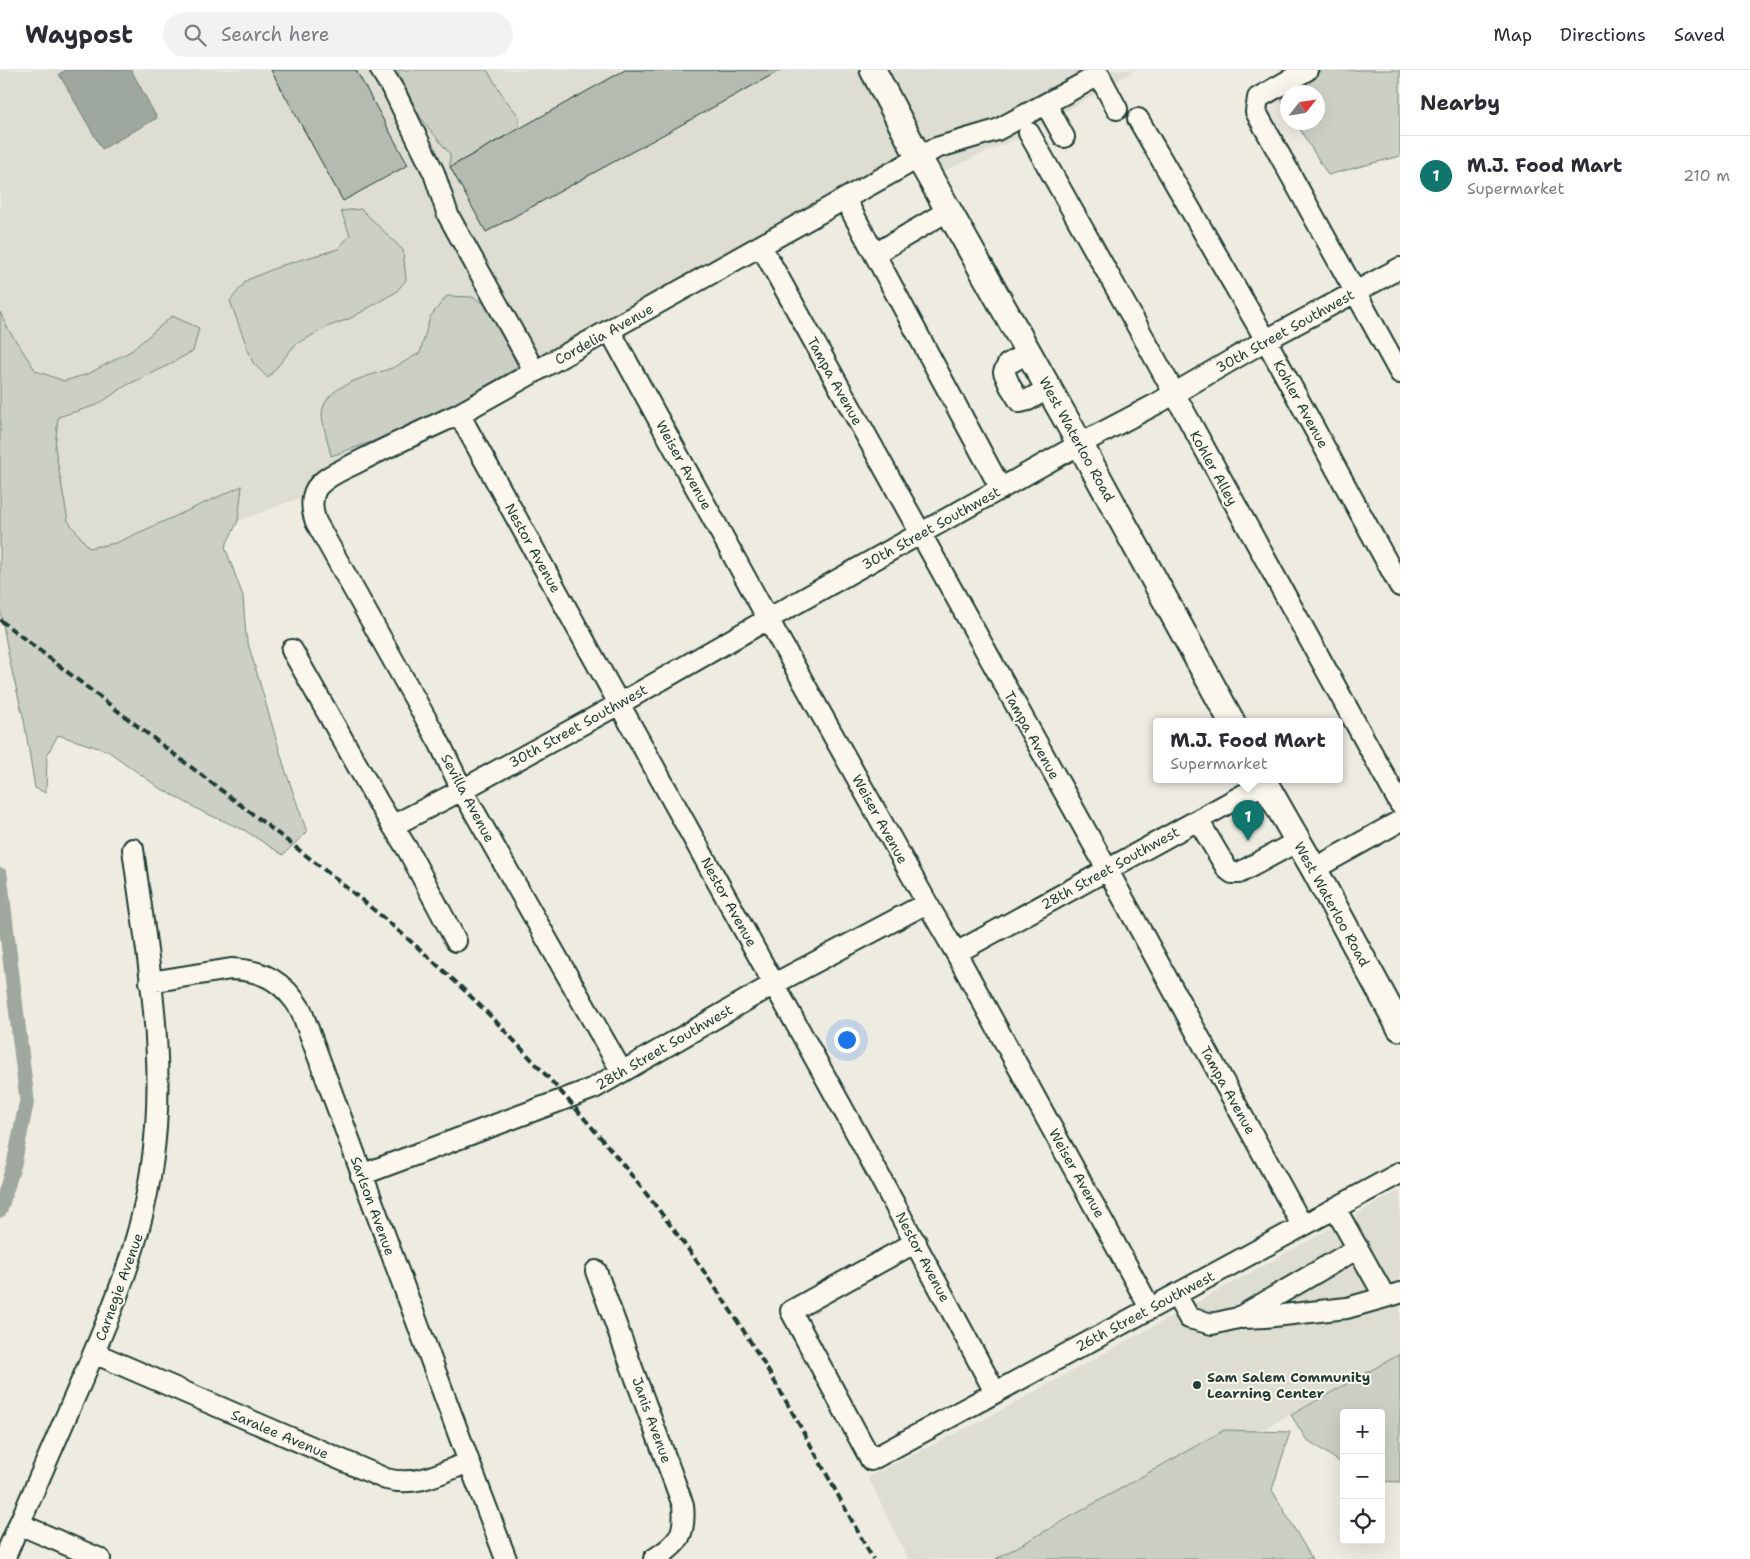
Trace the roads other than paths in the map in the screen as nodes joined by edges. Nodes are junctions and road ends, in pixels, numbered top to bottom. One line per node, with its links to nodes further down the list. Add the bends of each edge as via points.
1 (381, 70): 20 (street, via 434,173 448,215)
2 (873, 70): 10 (main road, West Waterloo Road)
3 (1307, 70): 16 (street, via 1258,98 1256,112)
4 (1104, 73): 5 (street, Cordelia Avenue); 6 (street)
5 (1046, 104): 9 (street); 10 (street, Cordelia Avenue, via 997,130 936,148)
6 (1117, 110)
7 (1138, 119): 18 (street, Kohler Avenue)
8 (1029, 133): 23 (street, Kohler Alley)
9 (1064, 138)
10 (919, 158): 11 (street, Cordelia Avenue); 12 (main road, West Waterloo Road)
11 (845, 199): 13 (street, Cordelia Avenue); 14 (street)
12 (949, 210): 14 (street); 19 (main road, West Waterloo Road)
13 (761, 246): 17 (street, Cordelia Avenue); 28 (street, Tampa Avenue)
14 (875, 254): 26 (street)
15 (1400, 268): 16 (street, 30th Street Southwest)
16 (1356, 292): 18 (street, 30th Street Southwest); 21 (street)
17 (610, 330): 20 (street, Cordelia Avenue); 30 (street, Weiser Avenue)
18 (1266, 340): 23 (street, 30th Street Southwest); 29 (street, Kohler Avenue)
19 (1029, 352): 22 (main road, West Waterloo Road); 22 (street, via 1008,364 1004,372 1010,386 1020,402)
20 (535, 372): 24 (street, Cordelia Avenue)
21 (1400, 373)
22 (1048, 388): 25 (main road, West Waterloo Road)
23 (1174, 394): 25 (street, 30th Street Southwest); 37 (street, Kohler Alley)
24 (459, 414): 27 (street, Cordelia Avenue, via 392,444 325,480 317,488 312,503); 32 (street, Nestor Avenue)
25 (1080, 444): 26 (street, 30th Street Southwest); 33 (main road, West Waterloo Road)
26 (1001, 489): 28 (street, 30th Street Southwest)
27 (316, 522): 36 (street, Sevilla Avenue, via 440,744)
28 (920, 534): 30 (street, 30th Street Southwest); 43 (street, Tampa Avenue)
29 (1400, 586)
30 (768, 619): 32 (street, 30th Street Southwest); 45 (street, Weiser Avenue)
31 (292, 650): 40 (street)
32 (619, 704): 36 (street, 30th Street Southwest); 49 (street, Nestor Avenue)
33 (1230, 718)
34 (1261, 783): 38 (street, 28th Street Southwest)
35 (1265, 783): 41 (main road, West Waterloo Road)
36 (462, 790): 40 (street, 30th Street Southwest); 51 (street, Sevilla Avenue)
37 (1400, 804)
38 (1198, 820): 41 (street, via 1226,869 1232,873 1239,873); 43 (street, 28th Street Southwest)
39 (1400, 821): 44 (street)
40 (394, 825): 46 (street)
41 (1298, 841): 44 (main road, West Waterloo Road)
42 (133, 849): 48 (street, Carnegie Avenue)
43 (1107, 869): 47 (street, 28th Street Southwest); 55 (street, Tampa Avenue)
44 (1314, 869): 50 (main road, West Waterloo Road)
45 (927, 903): 47 (street, Weiser Avenue); 49 (street, 28th Street Southwest)
46 (456, 942)
47 (956, 953): 61 (street, Weiser Avenue)
48 (150, 982): 53 (street, Sarlson Avenue, via 243,969 266,976 286,990 301,1010); 63 (street, Carnegie Avenue, via 157,1041 158,1101 152,1166 132,1258)
49 (774, 984): 51 (street, 28th Street Southwest); 56 (street, Nestor Avenue)
50 (1400, 1028)
51 (622, 1072): 53 (street, 28th Street Southwest, via 594,1088)
52 (1400, 1173): 54 (street, 26th Street Southwest)
53 (361, 1174): 65 (street, Sarlson Avenue)
54 (1335, 1208): 55 (street, 26th Street Southwest); 57 (street)
55 (1302, 1225): 59 (street, 26th Street Southwest)
56 (916, 1242): 64 (street, Nestor Avenue); 64 (street, 26th Street Southwest, via 791,1311 871,1460)
57 (1358, 1248): 60 (street); 62 (street)
58 (596, 1271): 70 (street, Janis Avenue, via 684,1504 684,1528 677,1542)
59 (1176, 1295): 61 (street, 26th Street Southwest); 62 (street, via 1188,1318 1212,1324)
60 (1392, 1295): 62 (street, via 1347,1308)
61 (1150, 1308): 64 (street, 26th Street Southwest)
62 (1238, 1318)
63 (94, 1353): 65 (street, Saralee Avenue, via 386,1480 408,1482 426,1479); 66 (street, Carnegie Avenue)
64 (995, 1392)
65 (468, 1462): 69 (street, Sarlson Avenue)
66 (19, 1524): 67 (street, Carnegie Avenue); 68 (street)
67 (4, 1559)
68 (100, 1559)
69 (506, 1559)
70 (654, 1559)

